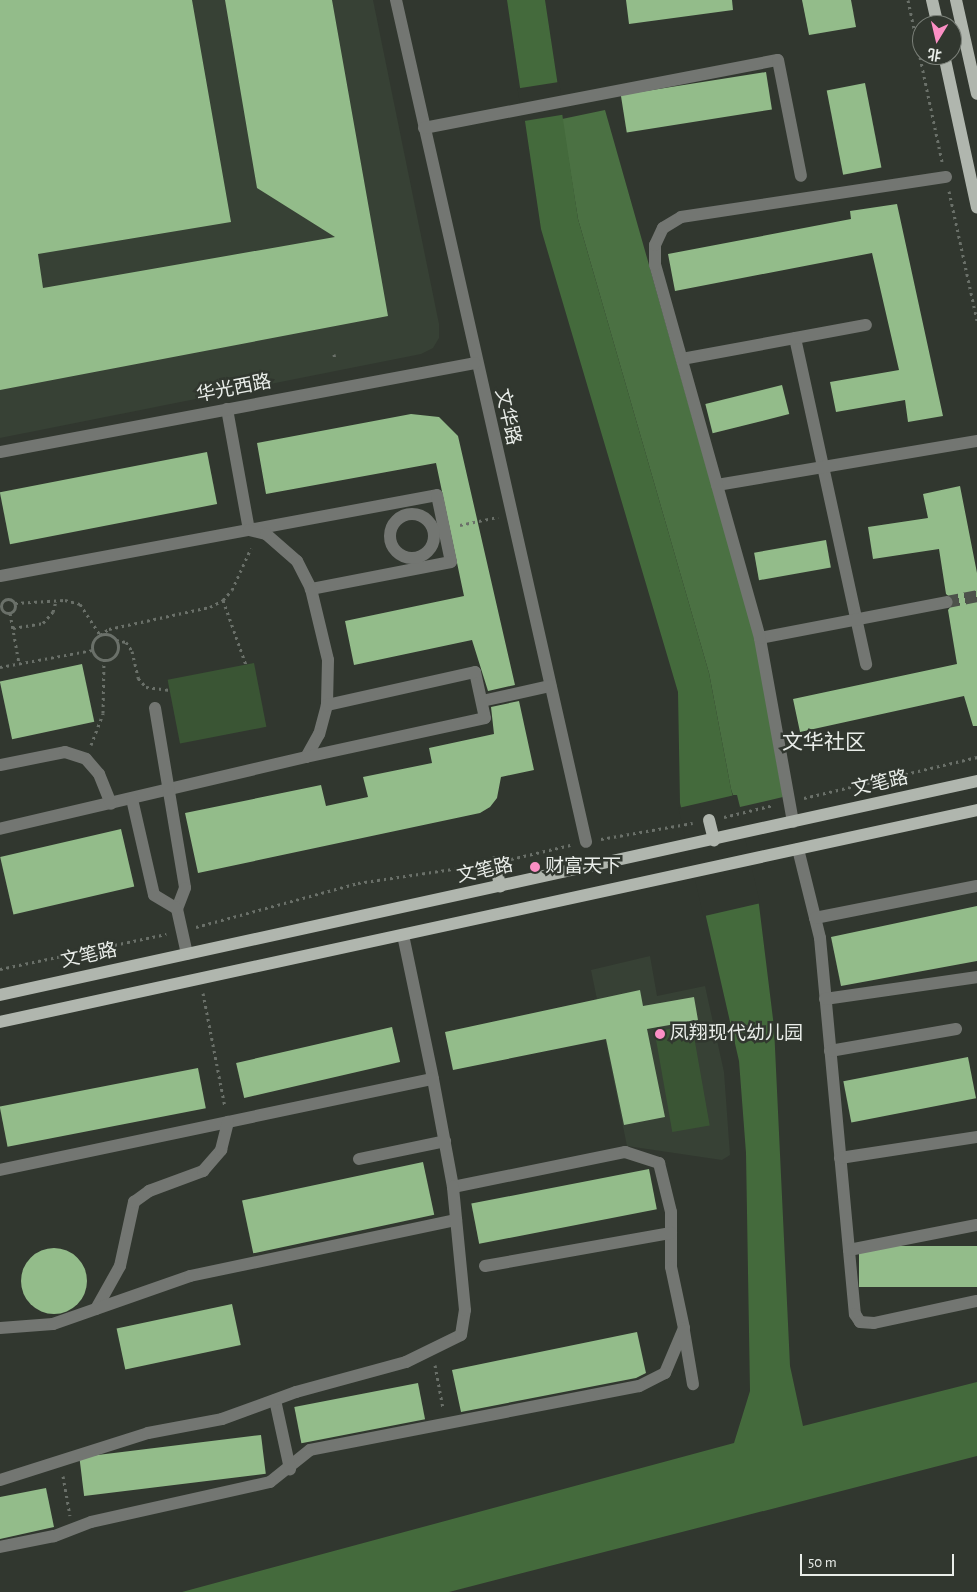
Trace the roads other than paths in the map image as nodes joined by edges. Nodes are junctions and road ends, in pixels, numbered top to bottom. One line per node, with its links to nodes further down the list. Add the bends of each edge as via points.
1 (396, 0): 7 (street, 文华路)
2 (932, 0): 4 (main road)
3 (956, 0): 6 (main road)
4 (936, 15)
5 (946, 65): 10 (main road)
6 (977, 94)
7 (424, 128): 8 (street, via 778,60); 14 (street, 文华路)
8 (801, 176)
9 (946, 177): 13 (street, via 681,217 663,228 655,245 655,265)
10 (977, 207)
11 (866, 325): 12 (street)
12 (795, 338): 13 (street); 18 (street)
13 (682, 359): 19 (street)
14 (476, 363): 15 (street, 华光西路); 31 (street, 文华路)
15 (227, 409): 17 (street, 华光西路); 23 (street)
16 (977, 442): 18 (street)
17 (0, 452)
18 (825, 467): 19 (street); 28 (street)
19 (717, 485): 29 (street)
20 (405, 501): 21 (street); 22 (street, via 437,495); 23 (street)
21 (408, 515): 22 (street, via 426,519); 24 (street, via 395,523 390,537 396,551)
22 (439, 529): 24 (street, via 429,551); 24 (street, via 452,562)
23 (249, 530): 25 (street); 26 (street, via 266,534 297,561)
24 (418, 563): 26 (street)
25 (0, 576)
26 (311, 589): 33 (street, via 328,660)
27 (947, 602): 28 (street)
28 (858, 619): 29 (street); 30 (street)
29 (760, 638): 43 (street)
30 (866, 664)
31 (550, 686): 32 (street); 46 (street, 文华路)
32 (482, 701): 33 (street, via 475,672); 35 (street, via 485,718)
33 (327, 705): 35 (street, via 319,734)
34 (155, 708): 38 (street)
35 (306, 758): 38 (street)
36 (0, 765): 40 (street, via 65,752 86,759 99,774)
37 (977, 781): 43 (main road, 文笔路)
38 (172, 789): 39 (street); 51 (street, via 170,813 185,888)
39 (132, 799): 40 (street); 51 (street, via 154,895)
40 (111, 804): 44 (street)
41 (977, 810): 47 (main road)
42 (709, 820): 45 (main road)
43 (793, 822): 45 (main road, 文笔路)
44 (0, 829)
45 (714, 840): 49 (main road, 文笔路)
46 (586, 842)
47 (798, 849): 52 (street); 53 (main road)
48 (495, 862): 49 (main road)
49 (500, 886): 54 (main road, 文笔路)
50 (977, 886): 52 (street)
51 (177, 910): 54 (street)
52 (815, 918): 57 (street)
53 (403, 934): 58 (main road); 61 (street)
54 (187, 954): 56 (main road, 文笔路)
55 (977, 977): 57 (street)
56 (0, 995)
57 (825, 999): 60 (street)
58 (0, 1022)
59 (956, 1029): 60 (street)
60 (830, 1051): 65 (street)
61 (433, 1079): 62 (street); 64 (street)
62 (228, 1122): 67 (street); 75 (street, via 220,1150 203,1171 149,1190 134,1202 120,1266)
63 (977, 1137): 65 (street)
64 (445, 1141): 66 (street); 68 (street)
65 (840, 1158): 72 (street)
66 (359, 1160)
67 (0, 1170)
68 (453, 1186): 69 (street); 71 (street, via 625,1152 659,1163 662,1168)
69 (456, 1220): 75 (street, via 190,1276); 79 (street, via 465,1310 461,1335 406,1362)
70 (977, 1225): 72 (street)
71 (671, 1233): 73 (street); 77 (street, via 671,1267)
72 (849, 1250): 74 (street, via 855,1314 860,1322 874,1323)
73 (485, 1266)
74 (977, 1301)
75 (96, 1309): 76 (street, via 53,1324)
76 (0, 1328)
77 (684, 1328): 78 (street); 80 (street, via 673,1362 652,1381 310,1450)
78 (693, 1384)
79 (275, 1400): 80 (street); 81 (street, via 222,1419 148,1433)
80 (290, 1469): 82 (street, via 270,1482 72,1527 54,1536)
81 (0, 1480)
82 (0, 1547)

